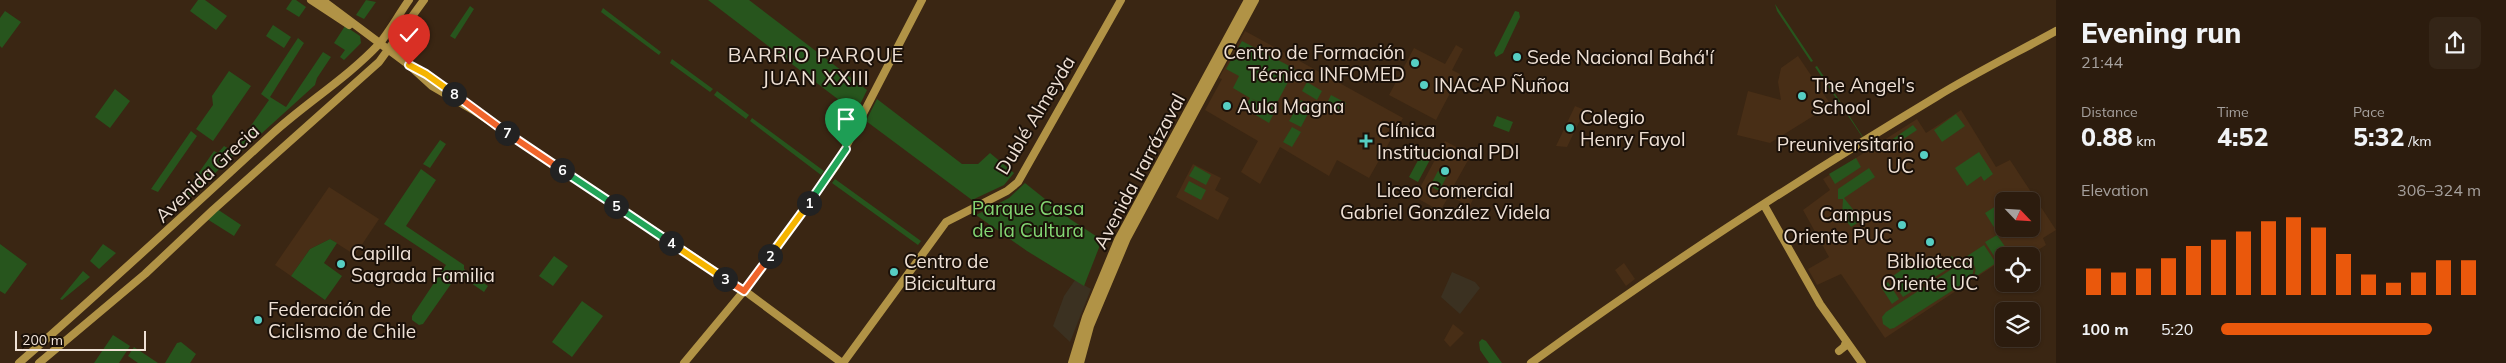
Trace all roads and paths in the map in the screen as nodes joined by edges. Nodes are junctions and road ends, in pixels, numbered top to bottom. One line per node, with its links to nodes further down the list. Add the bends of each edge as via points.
1 (312, 0): 9 (main road)
2 (322, 0): 9 (main road)
3 (409, 0): 11 (main road, Avenida Grecia)
4 (424, 0): 12 (main road, Avenida Grecia)
5 (922, 0): 16 (main road, via 841,159)
6 (1121, 0): 22 (main road, Dublé Almeyda, via 1018,182 1007,191 946,222)
7 (1248, 0): 14 (main road, Avenida Irarrázaval, via 1129,217)
8 (1255, 0): 15 (main road, Avenida Irarrázaval)
9 (327, 8): 11 (main road)
10 (2056, 31): 13 (main road, via 1937,96)
11 (379, 44): 12 (main road); 19 (main road, Avenida Grecia, via 313,103 277,130)
12 (389, 51): 16 (main road); 20 (main road, Avenida Grecia, via 165,257)
13 (1764, 205): 17 (main road, via 1820,304); 25 (main road)
14 (1111, 256): 15 (main road); 23 (main road, Avenida Irarrázaval)
15 (1113, 267): 24 (main road, Avenida Irarrázaval)
16 (744, 291): 21 (main road); 22 (main road)
17 (1846, 342): 18 (main road); 26 (main road)
18 (1839, 351)
19 (19, 363)
20 (39, 363)
21 (684, 363)
22 (842, 363)
23 (1072, 363)
24 (1080, 363)
25 (1531, 363)
26 (1862, 363)

